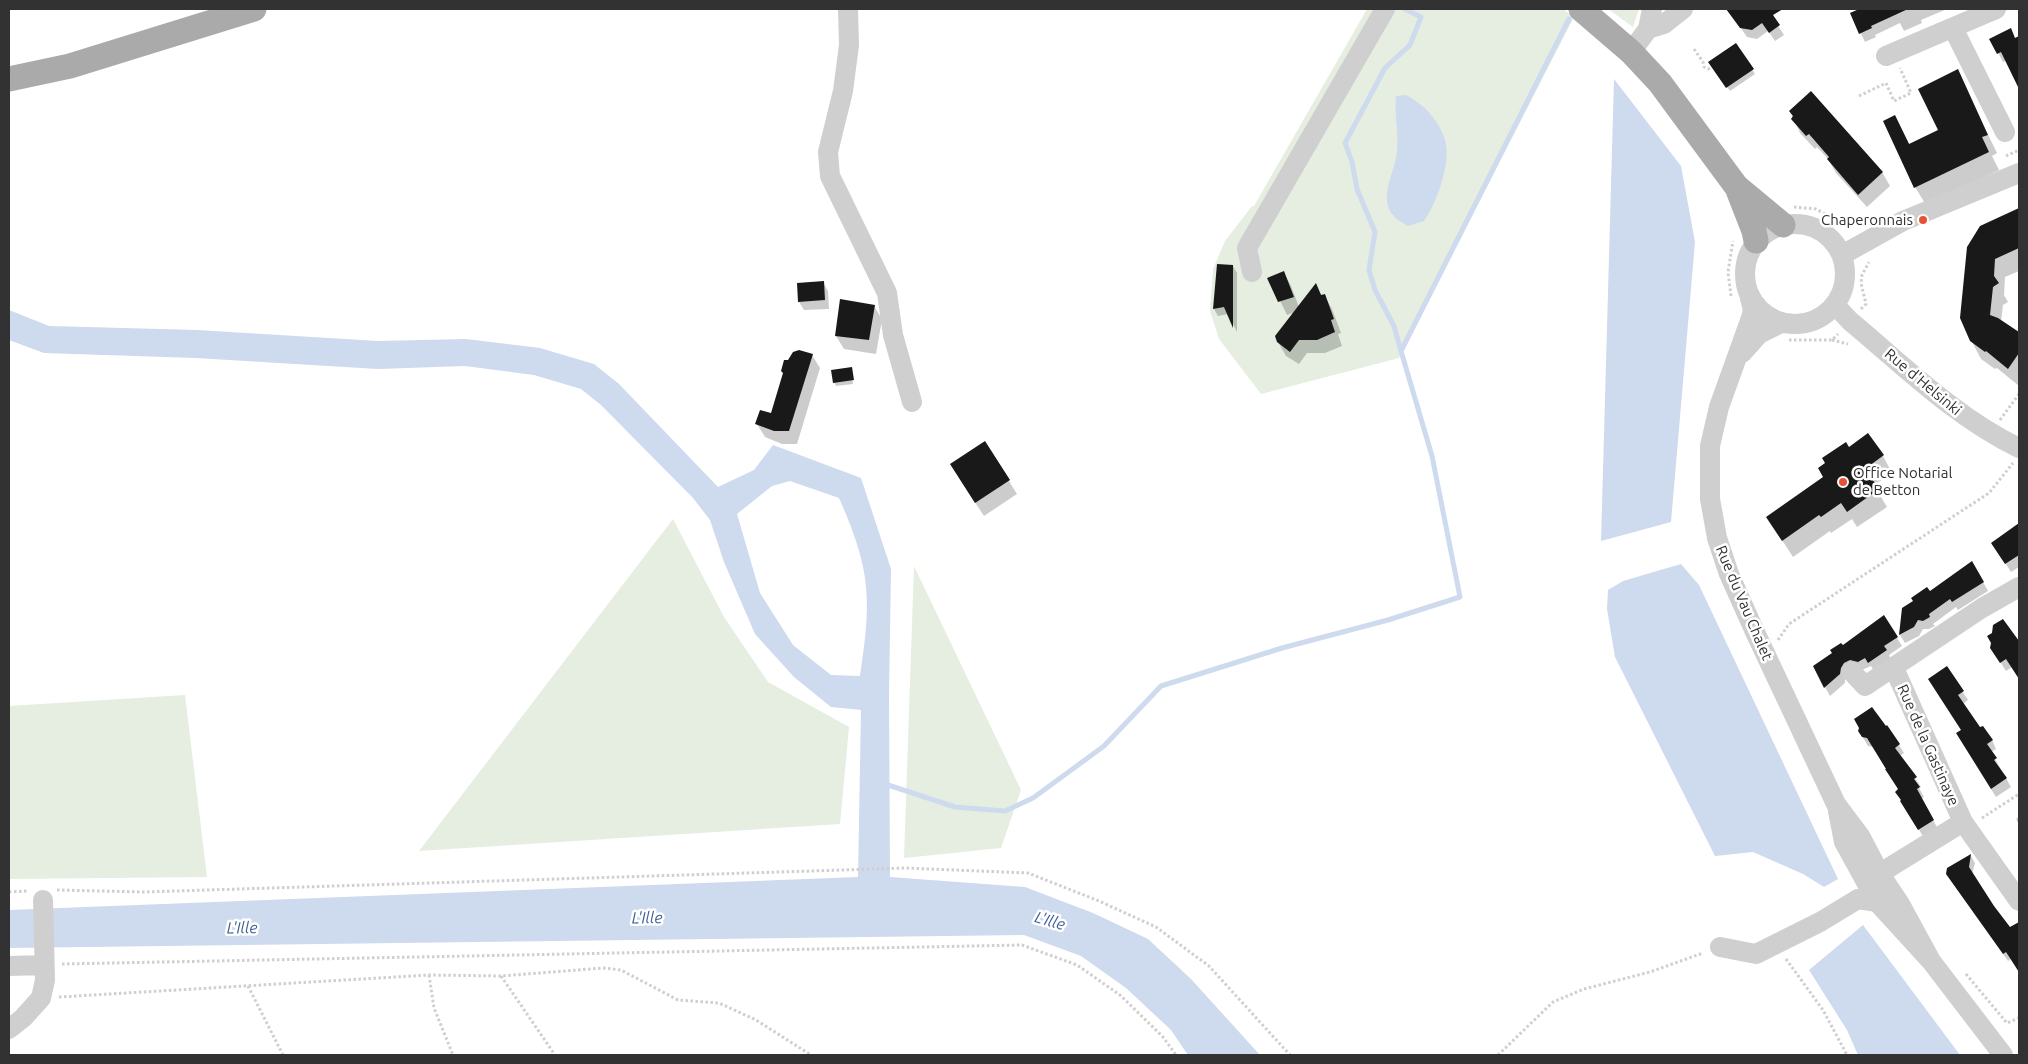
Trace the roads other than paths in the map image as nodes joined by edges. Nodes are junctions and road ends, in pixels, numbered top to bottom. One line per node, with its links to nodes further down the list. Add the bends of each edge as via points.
1 (254, 9): 12 (main road, via 149,35 70,66)
2 (848, 9): 24 (street, via 850,45 828,152 830,176 887,293 893,335)
3 (1385, 9): 19 (street, via 1248,248)
4 (1581, 9): 10 (main road)
5 (1652, 9): 9 (street)
6 (1683, 9): 9 (street, via 1664,24)
7 (1996, 9): 8 (street)
8 (1953, 28): 11 (street); 13 (street)
9 (1648, 29): 10 (street)
10 (1630, 52): 15 (main road, via 1660,83)
11 (1886, 56)
12 (9, 79)
13 (2005, 132)
14 (2019, 173): 18 (street, via 1903,221)
15 (1736, 186): 16 (main road); 17 (main road)
16 (1787, 216): 17 (street); 18 (street, via 1818,229 1832,240)
17 (1756, 242): 20 (street, via 1748,254)
18 (1842, 255): 21 (street, via 1846,272 1844,290)
19 (1252, 272)
20 (1741, 298): 22 (street); 23 (street, Rue du Vau Chalet, via 1753,310)
21 (1835, 305): 22 (street, via 1820,318 1801,325); 25 (street, Rue d'Helsinki, via 1961,415)
22 (1781, 323): 23 (street, Rue du Vau Chalet, via 1759,334)
23 (1734, 361): 30 (street, Rue du Vau Chalet, via 1710,446 1710,499 1717,538 1755,632 1836,804 1860,836)
24 (912, 402)
25 (2018, 453)
26 (2019, 587): 27 (street, Rue de la Gastinaye)
27 (1894, 668): 28 (street, Rue de la Gastinaye, via 1865,686); 29 (street, Rue de la Gastinaye)
28 (1852, 672)
29 (1963, 822): 30 (street, Rue de la Gastinaye); 33 (street, Rue de la Gastinaye)
30 (1872, 878): 32 (street, Rue du Vau Chalet)
31 (44, 893): 35 (street)
32 (1890, 894): 34 (street, via 1858,899 1756,954); 38 (street, Rue du Vau Chalet, via 1931,961)
33 (2019, 901)
34 (1720, 946)
35 (44, 960): 36 (street); 37 (street, via 45,980 41,998)
36 (9, 966)
37 (9, 1029)
38 (2003, 1055)

